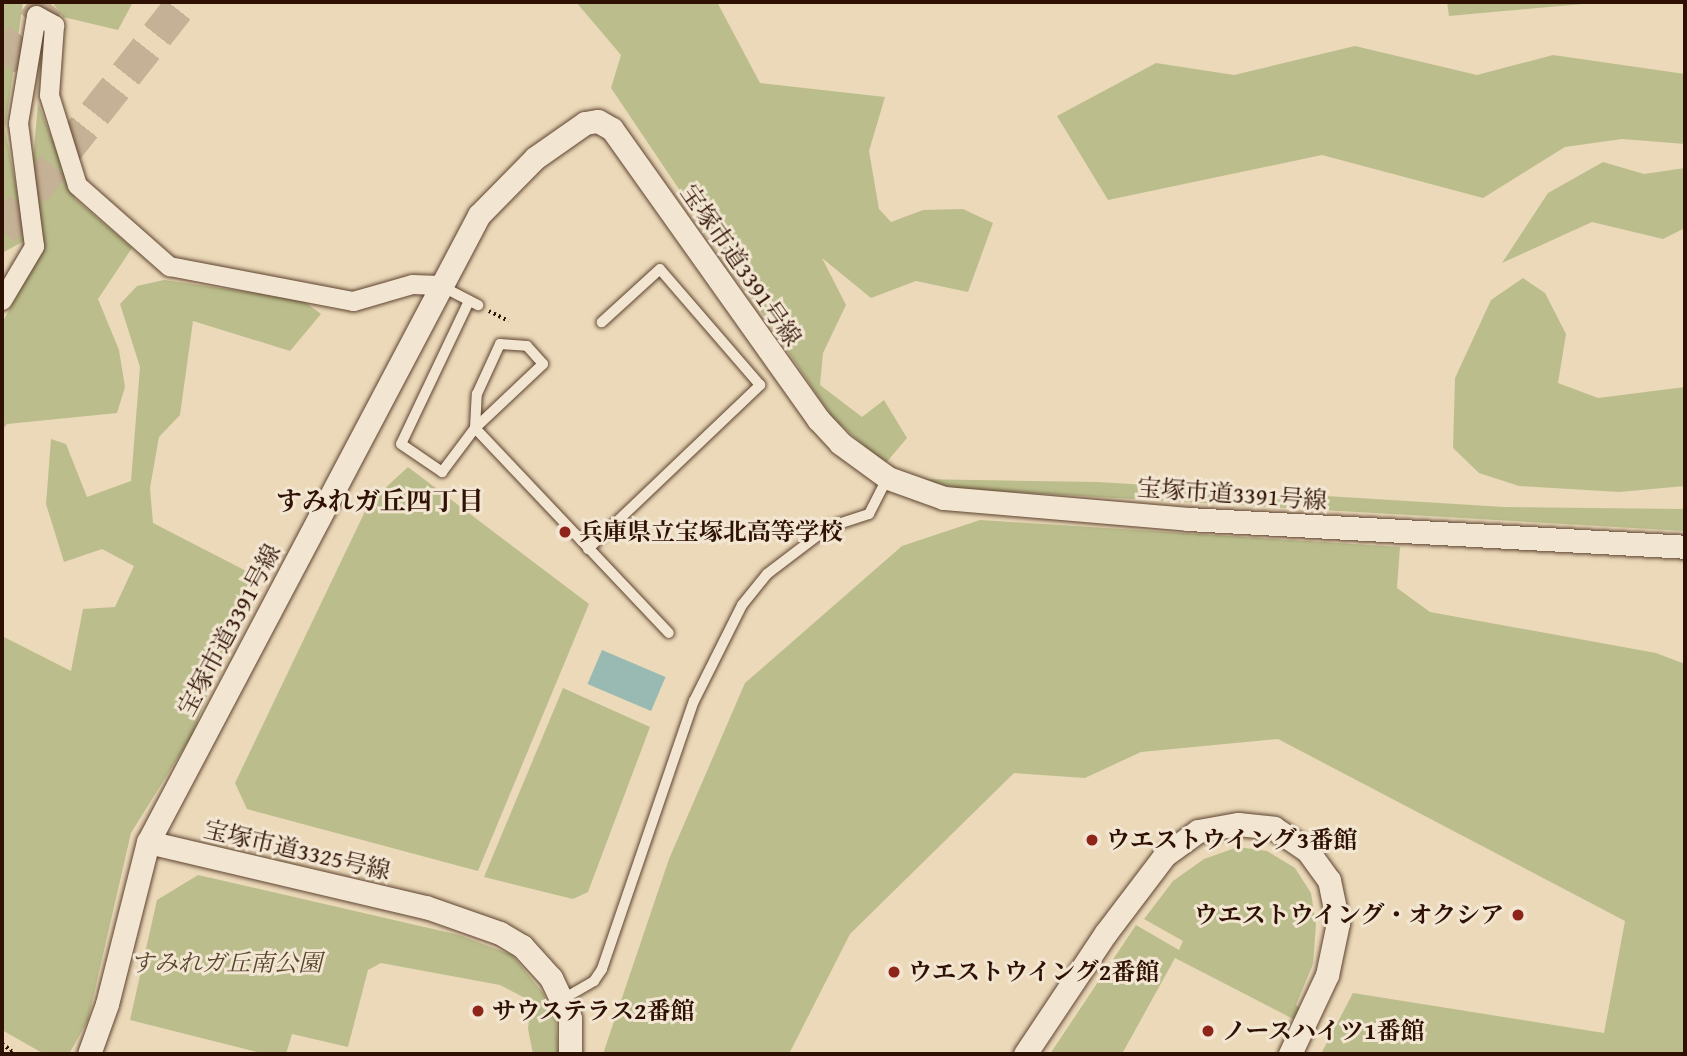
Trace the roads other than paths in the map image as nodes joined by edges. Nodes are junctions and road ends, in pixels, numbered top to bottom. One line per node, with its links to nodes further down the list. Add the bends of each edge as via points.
1 (440, 285): 2 (street, via 412,285 353,301 169,266 77,185 49,95 54,24 36,15 18,123 34,246); 4 (lane, via 474,303 401,444 442,472); 5 (street, 宝塚市道3391号線, via 479,215 505,186 570,130 598,121 612,129 818,419 841,443); 9 (street, 宝塚市道3391号線)
2 (2, 300)
3 (602, 323): 7 (lane, via 660,268 760,385)
4 (475, 428): 4 (lane, via 477,394 500,344 527,346 543,365); 7 (lane)
5 (888, 478): 6 (street, 宝塚市道3391号線, via 944,498 1188,519); 10 (lane, via 869,514 829,527 768,574 742,605 694,701 602,969 594,981)
6 (1685, 547)
7 (588, 549): 8 (lane)
8 (669, 633)
9 (148, 842): 10 (street, 宝塚市道3325号線, via 474,921 522,946); 11 (street, via 107,1004)
10 (563, 999): 12 (street, 宝塚市道3325号線, via 570,1018)
11 (89, 1054)
12 (570, 1054)
13 (1025, 1054): 14 (street, via 1105,934 1165,855 1198,831 1238,824 1274,828 1307,850 1329,880 1338,923 1327,975)
14 (1290, 1054)

